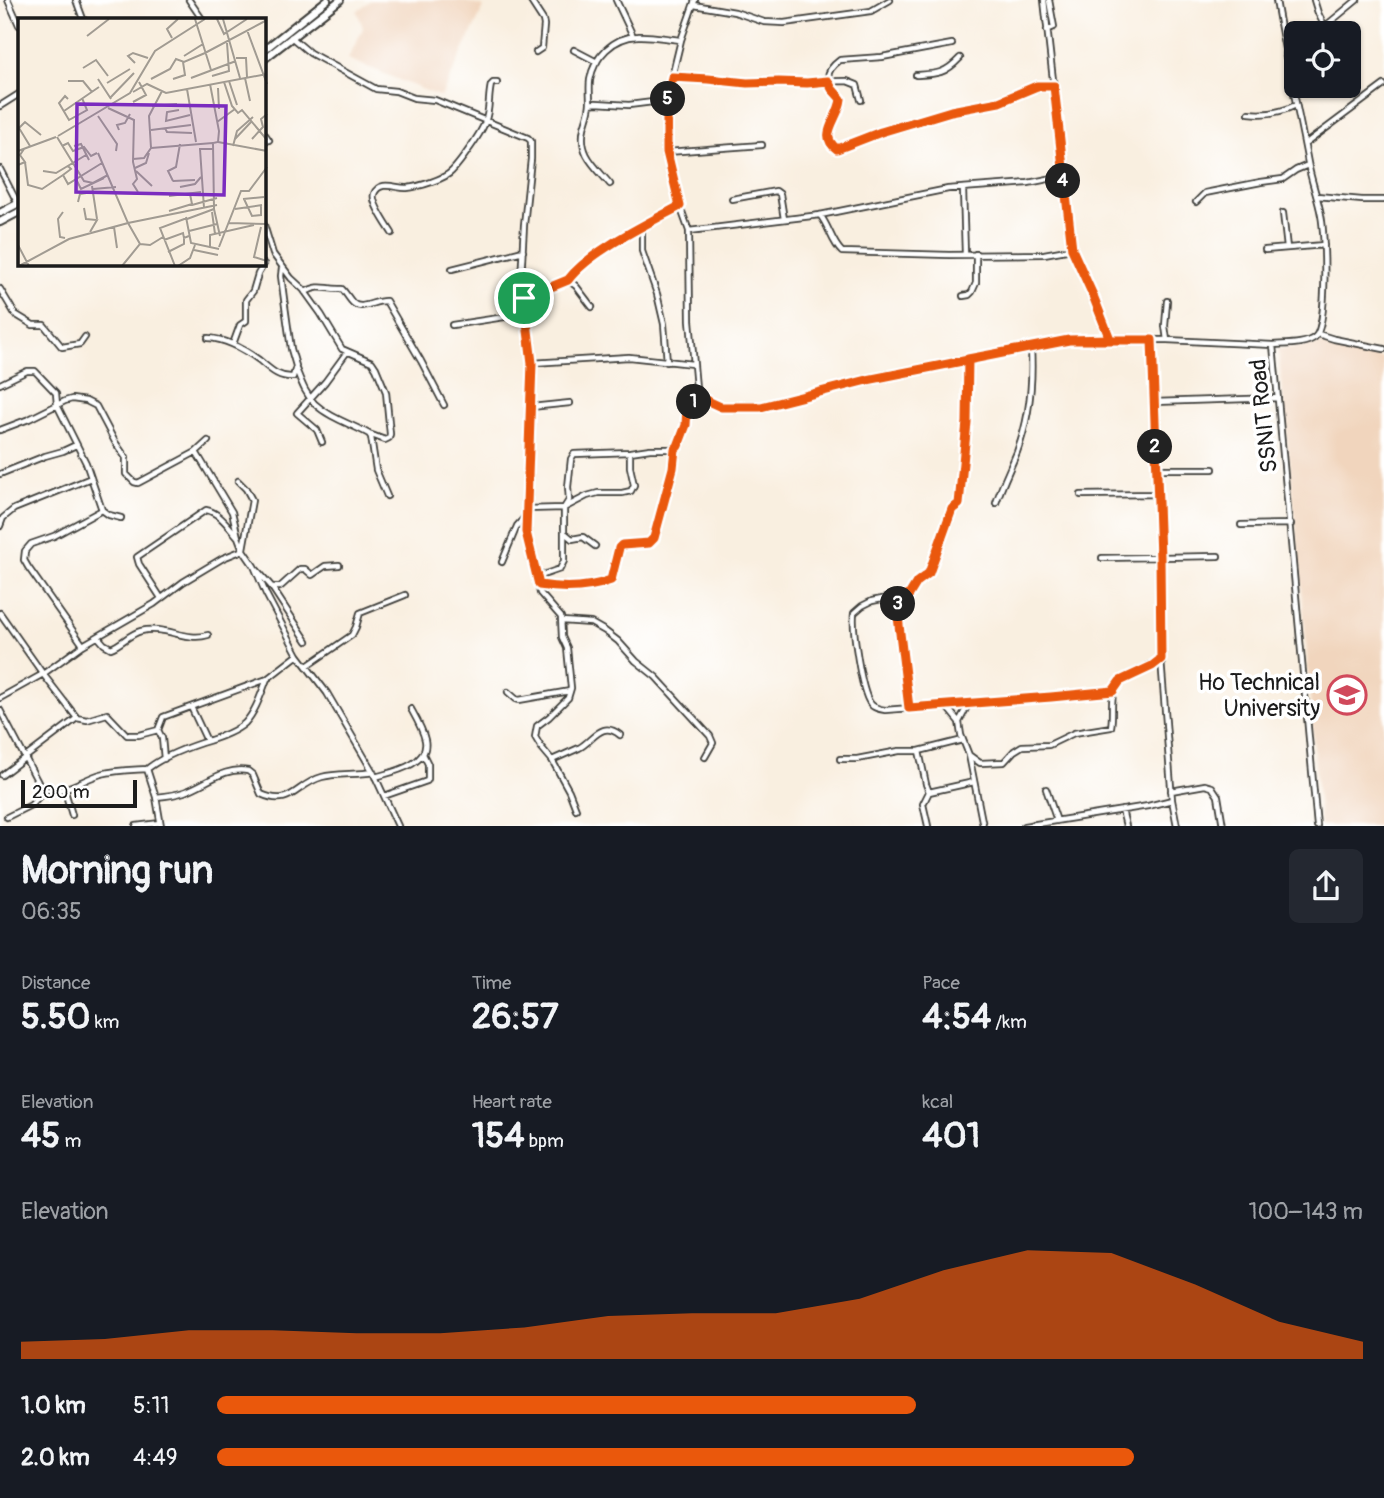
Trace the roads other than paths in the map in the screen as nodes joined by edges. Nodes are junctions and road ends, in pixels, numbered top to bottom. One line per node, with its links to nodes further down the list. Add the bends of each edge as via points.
1 (8, 0): 18 (street)
2 (189, 0): 15 (street)
3 (327, 0): 19 (main road)
4 (340, 0): 19 (main road)
5 (530, 0): 26 (street, via 544,25 542,48)
6 (616, 0): 20 (street)
7 (890, 0): 13 (street, via 871,11 785,23 764,22)
8 (1046, 0): 34 (street)
9 (1276, 0): 23 (street)
10 (1314, 0): 16 (street)
11 (1357, 0): 17 (street)
12 (78, 1): 14 (street)
13 (694, 2): 21 (street)
14 (83, 18)
15 (201, 18)
16 (1322, 21)
17 (1332, 21)
18 (18, 23)
19 (289, 34): 24 (main road); 27 (main road); 44 (street, via 310,53 376,89 435,100)
20 (633, 36): 21 (street); 29 (street, via 609,47)
21 (681, 40): 31 (street)
22 (952, 44): 32 (street, via 840,60 828,71)
23 (1284, 46)
24 (266, 49)
25 (574, 50): 29 (street)
26 (536, 52)
27 (266, 58)
28 (960, 58): 30 (street, via 942,72)
29 (597, 62): 40 (street, via 590,79)
30 (916, 75)
31 (672, 77): 32 (street, via 747,83); 39 (street)
32 (828, 81): 34 (street, via 841,99 828,129 837,149 951,111 999,102 1037,86); 38 (street, via 857,85)
33 (497, 83): 44 (street, via 491,85)
34 (1054, 86): 52 (street)
35 (1384, 86): 47 (street)
36 (18, 95): 42 (street)
37 (1295, 98): 41 (street)
38 (861, 100)
39 (667, 103): 40 (street); 49 (street)
40 (590, 104): 53 (street, via 582,146)
41 (1296, 104): 43 (street, via 1267,114); 47 (street)
42 (0, 106)
43 (1249, 113)
44 (486, 122): 70 (street, via 446,176 408,188 382,186 374,193); 75 (street, via 531,141)
45 (266, 135): 46 (street)
46 (270, 140)
47 (1305, 144): 50 (street)
48 (762, 145): 49 (street)
49 (667, 152): 60 (street)
50 (1308, 165): 55 (street); 58 (street, via 1283,179 1205,193)
51 (0, 169): 59 (street)
52 (1063, 176): 54 (street); 73 (street)
53 (610, 184)
54 (963, 188): 64 (street); 77 (street)
55 (1317, 196): 57 (street); 71 (street)
56 (732, 199): 65 (street, via 776,191)
57 (1384, 200)
58 (1196, 202)
59 (18, 203): 61 (main road)
60 (680, 206): 67 (street); 68 (street)
61 (0, 213)
62 (18, 213): 66 (main road)
63 (1283, 213): 72 (street)
64 (820, 215): 65 (street); 77 (street, via 842,252)
65 (784, 219): 68 (street)
66 (0, 222)
67 (642, 228): 83 (street, via 597,254); 104 (street, via 642,251 664,324)
68 (689, 231): 106 (street)
69 (266, 232): 76 (street)
70 (392, 233)
71 (1324, 245): 72 (street); 92 (street)
72 (1287, 247): 74 (street)
73 (1072, 249): 78 (street, via 1044,254); 95 (street)
74 (1265, 250)
75 (523, 251): 82 (street); 87 (street)
76 (272, 254): 79 (street); 81 (street)
77 (965, 254): 78 (street)
78 (976, 254): 86 (street, via 975,286)
79 (266, 262)
80 (263, 266): 98 (street, via 246,300 246,321)
81 (282, 267): 85 (street); 107 (street)
82 (452, 269)
83 (568, 280): 87 (street); 89 (street)
84 (0, 289): 93 (street, via 15,314 33,325 44,325 62,347 79,344)
85 (305, 292): 102 (street); 115 (street, via 324,286 342,289 354,304 386,301)
86 (963, 296)
87 (524, 298): 90 (street)
88 (1167, 301): 97 (street)
89 (592, 307)
90 (525, 314): 91 (street); 105 (street)
91 (453, 325)
92 (1318, 334): 99 (street, SSNIT Road); 101 (street)
93 (85, 337)
94 (208, 338): 98 (street)
95 (1110, 339): 96 (street); 100 (street, via 1069,340)
96 (1152, 340): 97 (street); 112 (street)
97 (1167, 340): 99 (street)
98 (233, 344): 107 (street, via 280,376 292,378)
99 (1273, 345): 110 (street, SSNIT Road)
100 (1031, 348): 103 (street); 133 (street, via 1029,404 1018,449)
101 (1384, 349)
102 (346, 352): 111 (street); 118 (street, via 372,362 386,392 389,438)
103 (968, 359): 109 (street, via 761,407 721,407); 157 (street, via 959,504 952,509 929,573 909,595)
104 (667, 362): 105 (street, via 629,357); 106 (street)
105 (532, 363): 116 (street)
106 (693, 364): 109 (street)
107 (296, 369): 111 (street)
108 (0, 384): 114 (street, via 35,371 55,390)
109 (697, 396): 122 (street, via 687,408 686,425)
110 (1278, 398): 112 (street); 139 (street, SSNIT Road)
111 (311, 399): 118 (street); 120 (street, via 297,415 317,430)
112 (1154, 402): 125 (street)
113 (570, 404): 116 (street)
114 (57, 405): 117 (street); 121 (street); 123 (street, via 72,399 96,406 126,458 125,474 136,483)
115 (444, 405)
116 (531, 407): 135 (street)
117 (0, 430)
118 (369, 434): 132 (street)
119 (208, 441): 123 (street)
120 (322, 442)
121 (76, 445): 127 (street); 128 (street)
122 (675, 449): 124 (street); 153 (street, via 649,543 622,545 611,580 577,589)
123 (196, 452): 143 (street, via 232,512)
124 (630, 452): 134 (street, via 631,491 598,493); 134 (street, via 575,453)
125 (1156, 469): 126 (street); 130 (street)
126 (1213, 469)
127 (0, 474)
128 (91, 478): 136 (street); 141 (street, via 14,509)
129 (237, 481): 145 (street, via 252,500)
130 (1157, 494): 131 (street); 147 (street)
131 (1081, 495)
132 (387, 496)
133 (996, 503)
134 (564, 508): 135 (street); 142 (street)
135 (526, 509): 137 (street)
136 (102, 510): 138 (street); 163 (street, via 24,551 28,567)
137 (525, 517): 149 (street); 152 (street)
138 (121, 518)
139 (1290, 524): 140 (street); 222 (street, SSNIT Road)
140 (1241, 525)
141 (0, 526)
142 (565, 534): 144 (street, via 583,537); 152 (street, via 560,569)
143 (238, 537): 145 (street); 156 (street, via 215,513 206,510 137,557)
144 (595, 546)
145 (243, 550): 151 (street); 156 (street)
146 (1218, 556): 147 (street)
147 (1160, 557): 148 (street); 165 (street)
148 (1102, 558)
149 (502, 562)
150 (340, 565): 154 (street, via 325,566 312,575 300,569 279,587)
151 (254, 566): 154 (street); 164 (street)
152 (537, 577): 153 (street)
153 (539, 585): 159 (street)
154 (271, 586): 162 (street)
155 (405, 595): 166 (street, via 360,613 352,635)
156 (160, 598): 161 (street)
157 (896, 600): 177 (street); 177 (street, via 887,598 862,606 854,613 854,627 870,703 885,710)
158 (0, 613): 167 (street)
159 (562, 621): 170 (street); 189 (street, via 591,623 618,641 710,736 713,743)
160 (208, 635): 161 (street, via 143,630 111,648)
161 (98, 637): 163 (street)
162 (307, 641)
163 (83, 645): 167 (street)
164 (298, 655): 166 (street); 168 (street)
165 (1161, 659): 171 (street, via 1120,681); 201 (street)
166 (307, 666): 196 (street)
167 (43, 674): 173 (street); 180 (street)
168 (267, 680): 176 (street); 185 (street, via 243,725)
169 (0, 687): 173 (street)
170 (570, 691): 172 (street, via 519,700); 193 (street, via 535,731)
171 (1113, 691): 174 (street); 188 (street, via 1111,727 1074,733 1049,744 1021,746 1004,762 980,764)
172 (508, 692)
173 (3, 696)
174 (970, 703): 175 (street); 181 (street)
175 (945, 705): 177 (street); 181 (street)
176 (191, 707): 182 (street, via 163,717); 185 (street)
177 (909, 708)
178 (411, 709): 187 (street, via 425,739)
179 (0, 710): 190 (street)
180 (77, 718): 182 (street, via 107,714 127,735); 190 (street)
181 (959, 722): 184 (street)
182 (158, 730): 191 (street)
183 (620, 735): 193 (street, via 603,730)
184 (963, 740): 186 (street); 188 (street)
185 (207, 741): 191 (street)
186 (919, 751): 192 (street); 202 (street)
187 (423, 754): 196 (street, via 412,765); 203 (street, via 427,781)
188 (969, 755): 197 (street)
189 (705, 757)
190 (25, 758): 195 (street); 200 (street)
191 (164, 759): 194 (street)
192 (840, 759)
193 (552, 760): 206 (street)
194 (147, 769): 198 (street, via 98,775); 204 (street)
195 (2, 775)
196 (374, 775): 203 (street); 204 (street, via 323,777 279,800 261,794 253,775 242,769 185,792)
197 (974, 782): 202 (street); 216 (street)
198 (64, 788): 200 (street); 208 (street)
199 (1046, 789): 211 (street)
200 (45, 790): 209 (street, via 31,805)
201 (1171, 791): 205 (street); 221 (street, via 1212,787)
202 (929, 792): 215 (street, via 923,804)
203 (384, 796): 214 (street)
204 (156, 797): 212 (street)
205 (1172, 800): 207 (street); 220 (street)
206 (576, 809)
207 (1122, 810): 210 (street); 219 (street)
208 (72, 815)
209 (7, 817)
210 (1066, 819): 211 (street); 218 (street)
211 (1057, 821): 217 (street)
212 (160, 825): 213 (street)
213 (136, 826)
214 (398, 826)
215 (928, 826)
216 (983, 826)
217 (1024, 826)
218 (1068, 826)
219 (1126, 826)
220 (1177, 826)
221 (1223, 826)
222 (1317, 826)

